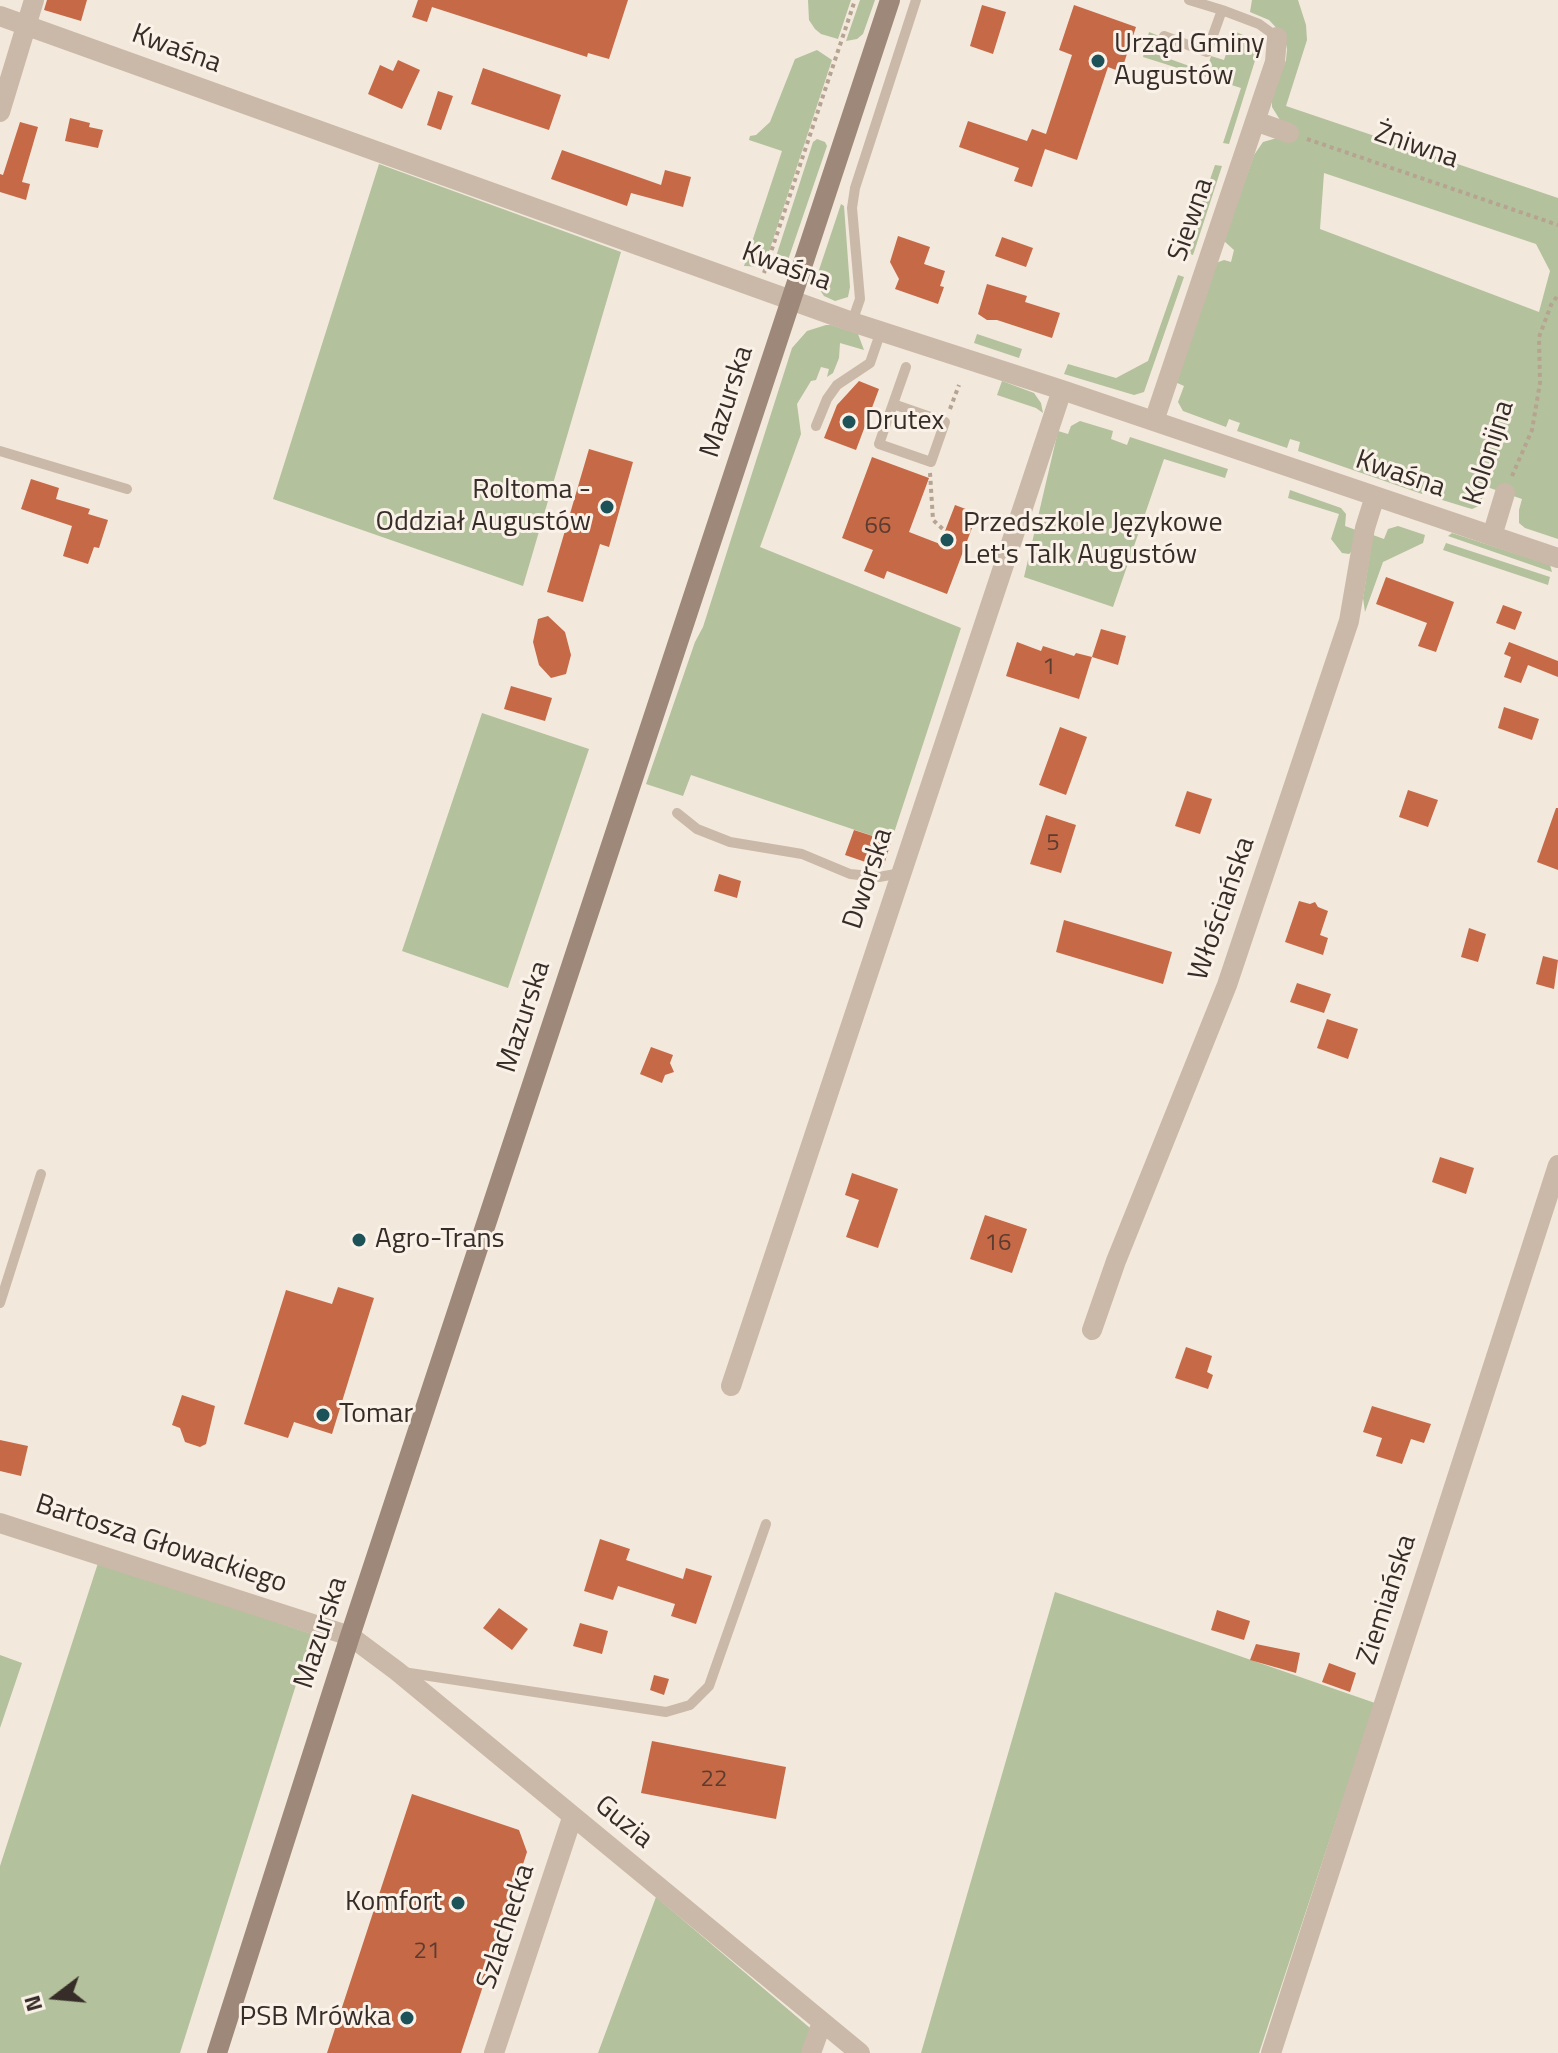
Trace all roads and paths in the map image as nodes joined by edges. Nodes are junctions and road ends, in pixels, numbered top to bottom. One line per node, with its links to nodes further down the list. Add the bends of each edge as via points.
1 (34, 0): 8 (street)
2 (855, 0): 15 (path)
3 (890, 0): 17 (main road, Mazurska)
4 (916, 0): 18 (lane, via 855,188 860,299)
5 (1189, 0): 6 (lane)
6 (1222, 10): 9 (lane, via 1207,52); 10 (lane)
7 (0, 16): 8 (street, Kwaśna)
8 (25, 25): 11 (street); 15 (street, Kwaśna)
9 (1164, 36)
10 (1277, 37): 12 (street, Siewna, via 1275,62)
11 (0, 112)
12 (1255, 121): 13 (street); 23 (street, Siewna)
13 (1289, 133): 14 (path, Żniwna)
14 (1558, 225)
15 (760, 287): 17 (street, Kwaśna)
16 (1558, 295): 28 (path, Kolonijna, via 1539,337 1540,383 1532,430)
17 (791, 299): 18 (street, Kwaśna); 42 (main road, Mazurska)
18 (852, 322): 19 (street, Kwaśna)
19 (881, 331): 21 (street, Kwaśna); 24 (lane, via 870,363 837,385)
20 (906, 367): 22 (lane)
21 (1062, 390): 23 (street, Kwaśna); 34 (street, Dworska)
22 (893, 404): 22 (lane, via 879,444 931,462 945,422)
23 (1154, 421): 29 (street, Kwaśna)
24 (816, 426)
25 (0, 451): 27 (lane)
26 (927, 469): 30 (path, via 933,520)
27 (127, 489)
28 (1505, 493): 31 (street, Kolonijna)
29 (1375, 496): 31 (street, Kwaśna); 38 (street, Włościańska, via 1349,621 1227,985)
30 (945, 531)
31 (1492, 536): 32 (street, Kwaśna)
32 (1558, 558)
33 (677, 813): 34 (lane, via 697,829 730,842 802,854 850,874)
34 (901, 873): 39 (street, Dworska)
35 (1558, 1165): 50 (street, Ziemiańska)
36 (41, 1174): 37 (lane)
37 (0, 1303)
38 (1092, 1330)
39 (731, 1386)
40 (0, 1523): 42 (street, Bartosza Głowackiego)
41 (766, 1524): 43 (lane, via 709,1686 690,1705 666,1712)
42 (350, 1636): 43 (street, Guzia); 46 (main road, Mazurska)
43 (397, 1671): 44 (street, Guzia)
44 (572, 1818): 45 (street, Guzia); 47 (street, Szlachecka)
45 (822, 2022): 48 (street); 49 (street, Guzia)
46 (217, 2053)
47 (494, 2053)
48 (811, 2053)
49 (860, 2053)
50 (1271, 2053)

